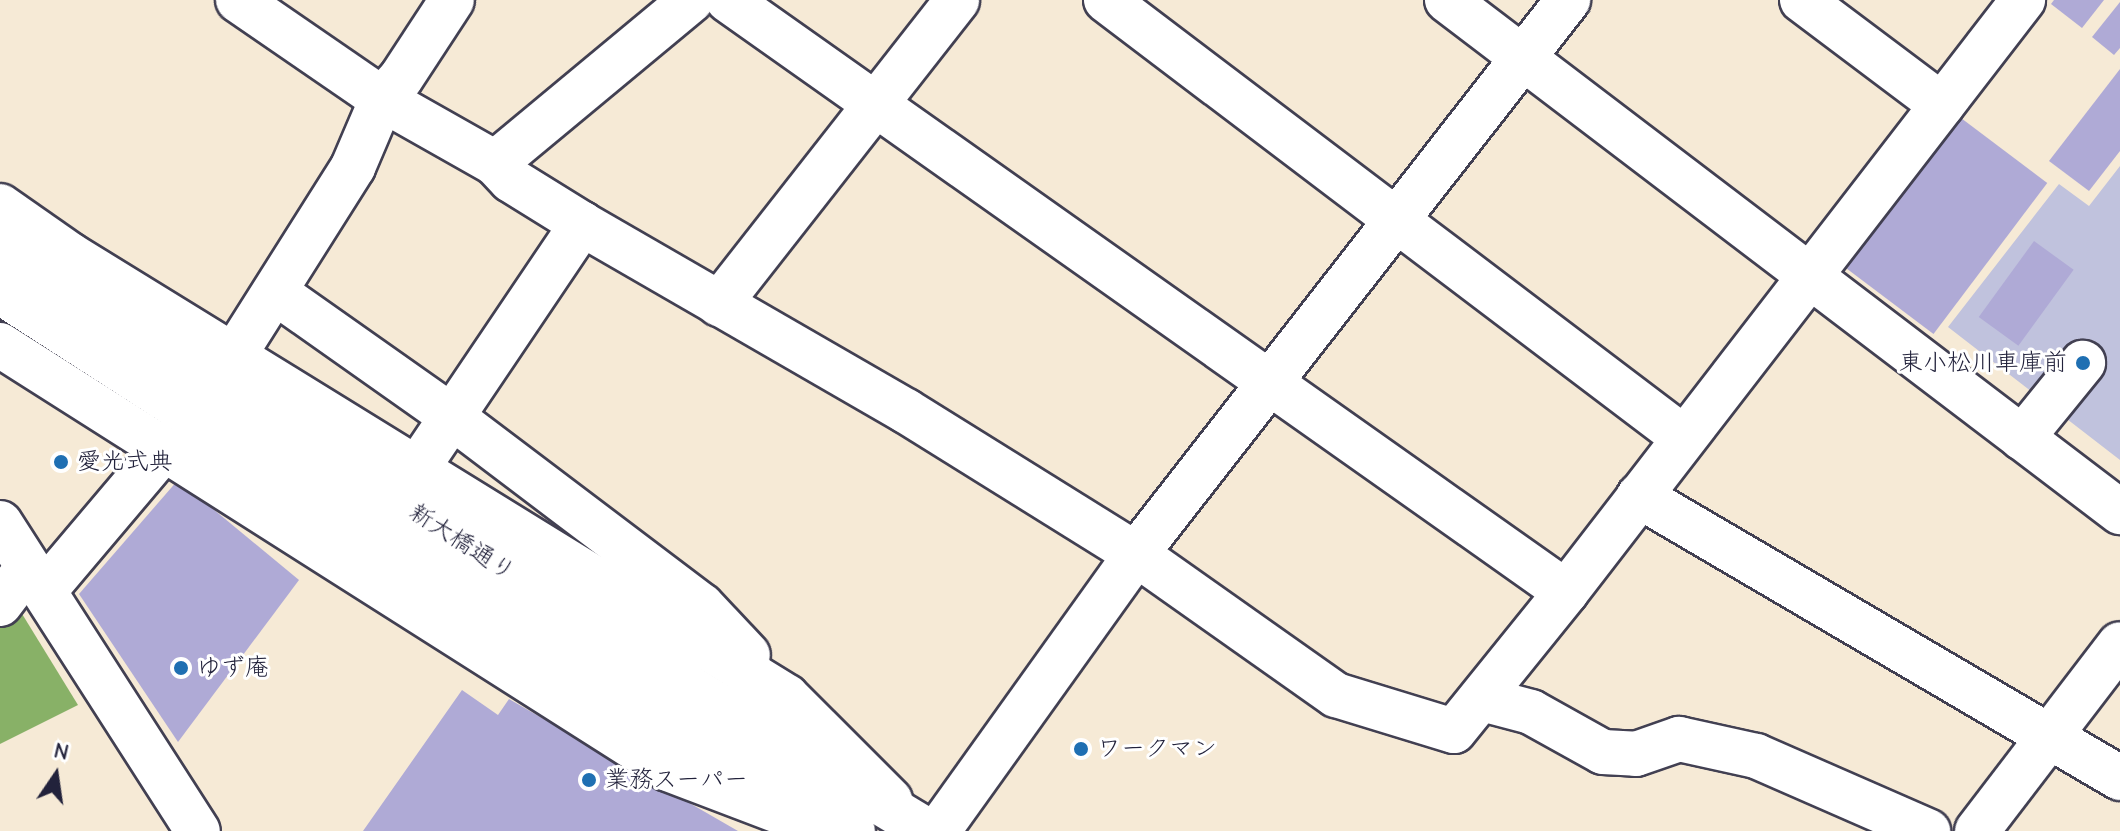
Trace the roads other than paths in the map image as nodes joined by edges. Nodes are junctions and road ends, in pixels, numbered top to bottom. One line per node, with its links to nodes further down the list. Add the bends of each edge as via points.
1 (238, 0): 12 (street)
2 (452, 0): 12 (street)
3 (691, 0): 15 (street)
4 (728, 0): 13 (street)
5 (957, 0): 13 (street)
6 (1106, 0): 17 (street)
7 (1447, 0): 11 (street)
8 (1568, 0): 11 (street)
9 (1802, 0): 14 (street)
10 (2023, 0): 14 (street)
11 (1524, 58): 17 (street); 20 (street)
12 (382, 99): 15 (street); 22 (street, via 353,167)
13 (875, 104): 23 (street); 27 (street)
14 (1942, 105): 20 (street)
15 (495, 163): 18 (street, via 511,180)
16 (0, 206): 25 (street)
17 (1397, 220): 27 (street); 29 (street)
18 (582, 224): 23 (street); 28 (street)
19 (0, 245): 43 (street, 新大橋通り)
20 (1810, 275): 29 (street); 30 (street)
21 (0, 292): 43 (street, 新大橋通り)
22 (275, 292): 25 (street); 28 (street)
23 (719, 304): 36 (street, via 906,411)
24 (0, 345): 31 (street)
25 (233, 357): 32 (street)
26 (2083, 363): 30 (street)
27 (1270, 383): 36 (street); 38 (street)
28 (452, 417): 32 (street); 41 (street, via 702,606)
29 (1684, 438): 33 (street)
30 (2022, 438): 34 (street)
31 (164, 449): 37 (street); 48 (street, via 668,769)
32 (416, 470): 41 (street)
33 (1639, 496): 38 (street); 44 (street)
34 (2120, 512)
35 (0, 523): 37 (street)
36 (1136, 554): 42 (street, via 1336,695 1454,731); 46 (street)
37 (36, 579): 39 (street); 47 (street)
38 (1566, 592): 42 (street)
39 (0, 604)
40 (2120, 644): 44 (street)
41 (787, 697): 46 (street)
42 (1482, 699): 50 (street, via 1531,712 1603,752 1636,754 1679,739 1756,756)
43 (688, 710): 46 (street, 新大橋通り); 49 (street, 新大橋通り)
44 (2048, 736): 45 (street); 51 (street)
45 (2120, 778)
46 (925, 826)
47 (198, 831)
48 (832, 831)
49 (853, 831)
50 (1928, 831)
51 (1977, 831)

